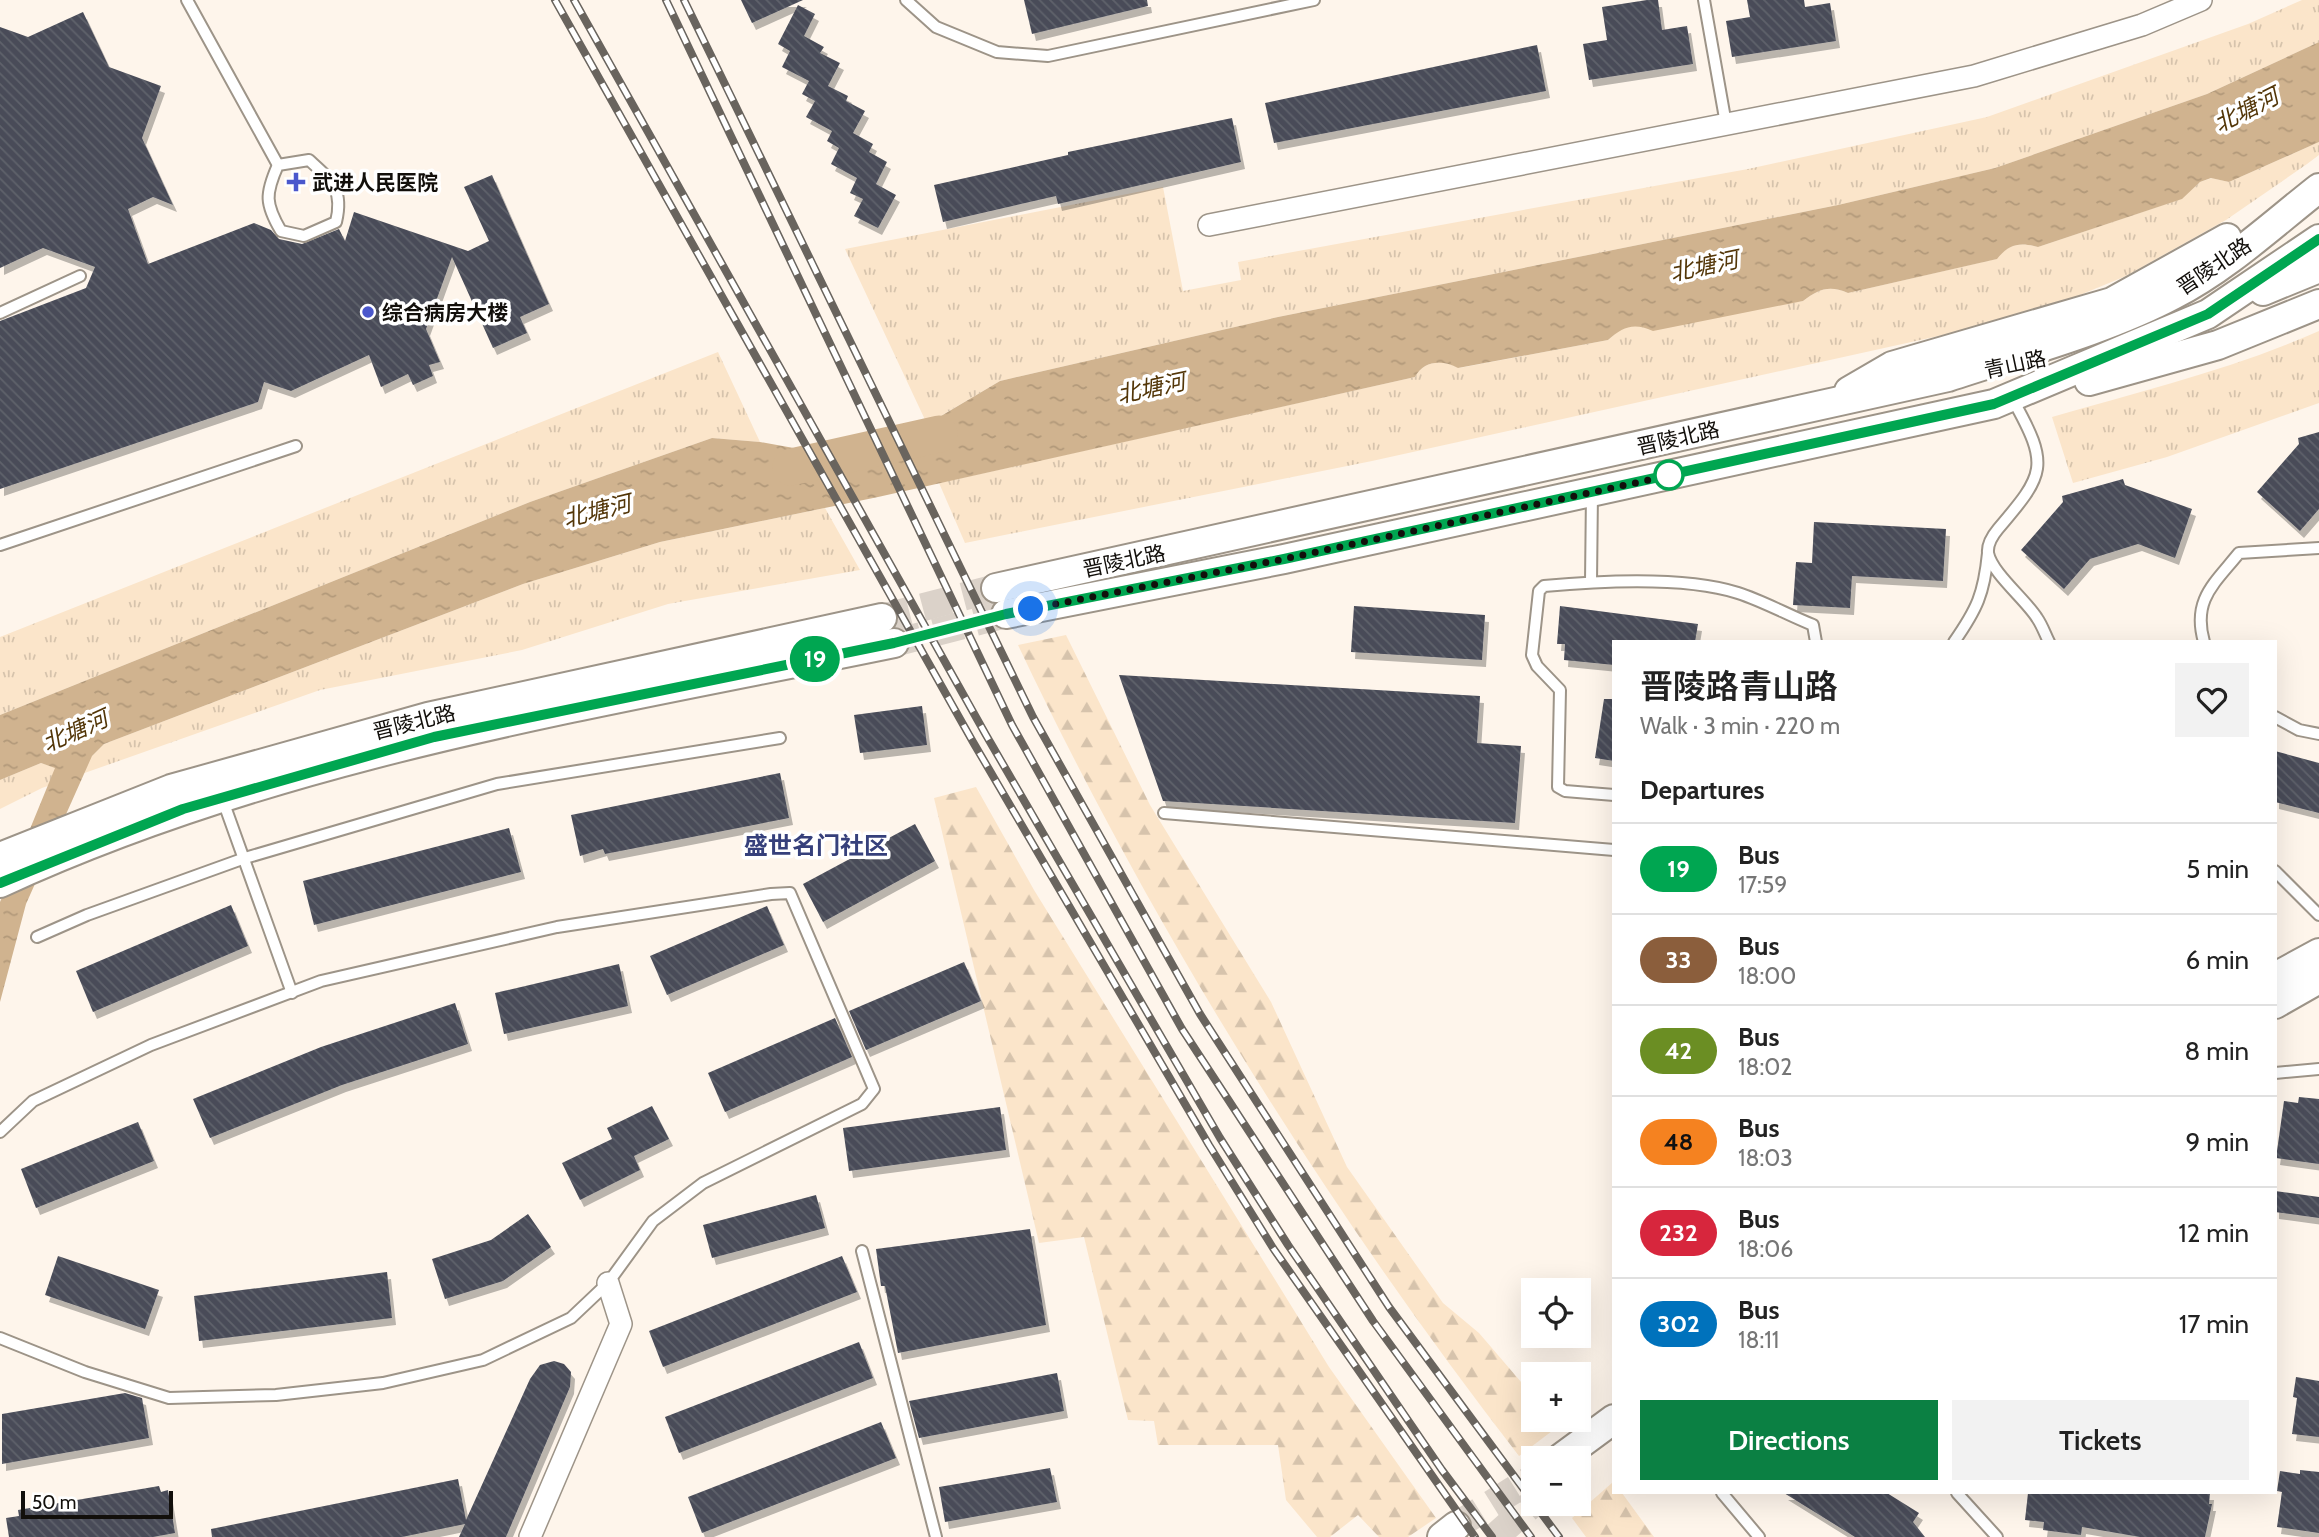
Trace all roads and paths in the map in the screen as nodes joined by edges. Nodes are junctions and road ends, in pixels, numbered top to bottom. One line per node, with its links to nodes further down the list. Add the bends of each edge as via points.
1 (187, 0): 7 (lane)
2 (906, 0): 3 (lane, via 936,27 997,52 1048,55)
3 (1314, 0)
4 (1704, 0): 6 (lane)
5 (2201, 0): 6 (street, via 2143,25 1974,76)
6 (1726, 124): 10 (street)
7 (278, 165): 7 (lane, via 269,186 269,210 281,231 304,236 336,222 339,211 334,183 309,160)
8 (2319, 169): 19 (main road, via 2221,243 2112,302 1892,366)
9 (2319, 188): 17 (main road, 晋陵北路, via 2174,295 2077,334)
10 (1209, 225)
11 (2319, 239): 16 (main road, 晋陵北路)
12 (2319, 268): 16 (main road, 青山路)
13 (80, 276): 15 (lane)
14 (2319, 304): 18 (main road, 青山路, via 2218,345)
15 (0, 313)
16 (2208, 314): 17 (main road, 青山路, via 2024,364); 18 (main road, 晋陵北路)
17 (1948, 377): 19 (main road, 晋陵北路)
18 (2004, 402): 21 (main road, 晋陵北路); 24 (lane, via 2030,431 2038,473 2032,489 1990,538)
19 (1824, 405): 21 (main road, 晋陵北路, via 1001,601 1284,559)
20 (296, 446): 22 (lane)
21 (1592, 492): 25 (lane)
22 (0, 545)
23 (2319, 548): 29 (lane, via 2239,553 2203,597 2198,623)
24 (1988, 553): 27 (lane, via 1978,607); 28 (lane)
25 (1591, 582): 26 (lane, via 1697,585 1738,593 1812,625); 33 (lane, via 1544,586 1539,591 1532,655 1560,690 1558,787)
26 (1816, 640)
27 (1955, 640)
28 (2048, 640)
29 (2203, 640)
30 (2277, 719): 31 (lane)
31 (2319, 734)
32 (780, 738): 37 (lane, via 497,784)
33 (1612, 795)
34 (222, 798): 37 (lane); 38 (main road, 晋陵北路, via 73,853); 38 (main road, 晋陵北路, via 434,737 888,631 428,717 171,789 90,820)
35 (1164, 813): 36 (lane)
36 (1612, 850)
37 (245, 858): 41 (lane); 45 (lane)
38 (10, 865)
39 (2277, 873): 40 (lane)
40 (2319, 915)
41 (37, 937)
42 (2319, 953): 43 (main road)
43 (2277, 976)
44 (2319, 979): 46 (main road)
45 (292, 993): 49 (lane, via 151,1045 33,1101); 51 (lane, via 321,981 557,927 790,893 874,1089 862,1104 704,1183 653,1221)
46 (2277, 1002)
47 (2319, 1069): 48 (lane)
48 (2277, 1073)
49 (0, 1132)
50 (862, 1251): 60 (lane)
51 (608, 1283): 52 (lane, via 571,1318 483,1360 383,1383 276,1395 169,1398 85,1372); 59 (street, via 621,1324)
52 (0, 1338)
53 (1612, 1420): 55 (main road)
54 (1612, 1443): 56 (main road)
55 (1577, 1446)
56 (1591, 1459)
57 (1723, 1494): 61 (lane)
58 (1958, 1494): 62 (lane)
59 (530, 1537)
60 (936, 1537)
61 (1759, 1537)
62 (1997, 1537)

